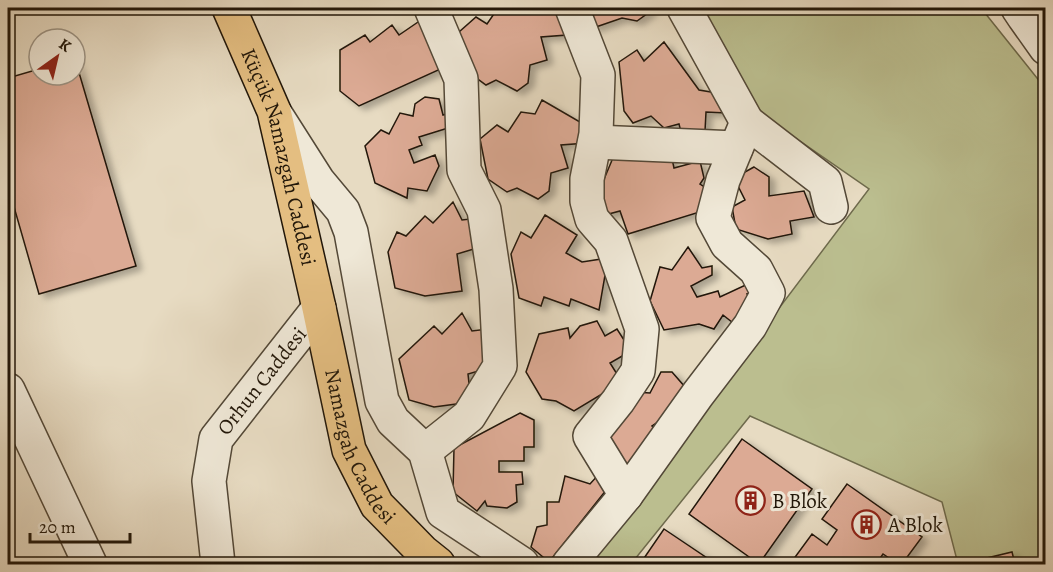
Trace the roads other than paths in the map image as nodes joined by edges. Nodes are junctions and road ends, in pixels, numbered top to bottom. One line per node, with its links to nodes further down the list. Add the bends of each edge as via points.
1 (229, 8): 7 (main road, Küçük Namazgah Caddesi)
2 (431, 8): 13 (street, via 461,79 464,170 484,210 496,289 500,366 468,416)
3 (572, 8): 9 (street, via 598,75)
4 (684, 8): 8 (street)
5 (1018, 8): 6 (street)
6 (1046, 48)
7 (274, 111): 11 (main road, Küçük Namazgah Caddesi); 13 (street, via 318,181 343,211 351,232 382,401 393,421)
8 (742, 135): 9 (street); 10 (street, via 825,182); 14 (street, via 723,180 713,218 727,244 756,270 768,294 750,326)
9 (595, 142): 14 (street, via 587,201 592,219 611,242 642,329 638,371 590,436)
10 (831, 207)
11 (319, 308): 16 (main road, Namazgah Caddesi, via 349,450 377,505); 18 (street, Orhun Caddesi, via 216,439 209,482)
12 (8, 390): 17 (street)
13 (425, 451): 15 (street)
14 (626, 495): 20 (street)
15 (443, 512): 16 (street, via 424,530); 19 (street)
16 (430, 558)
17 (90, 564)
18 (218, 564)
19 (522, 564)
20 (569, 564)

